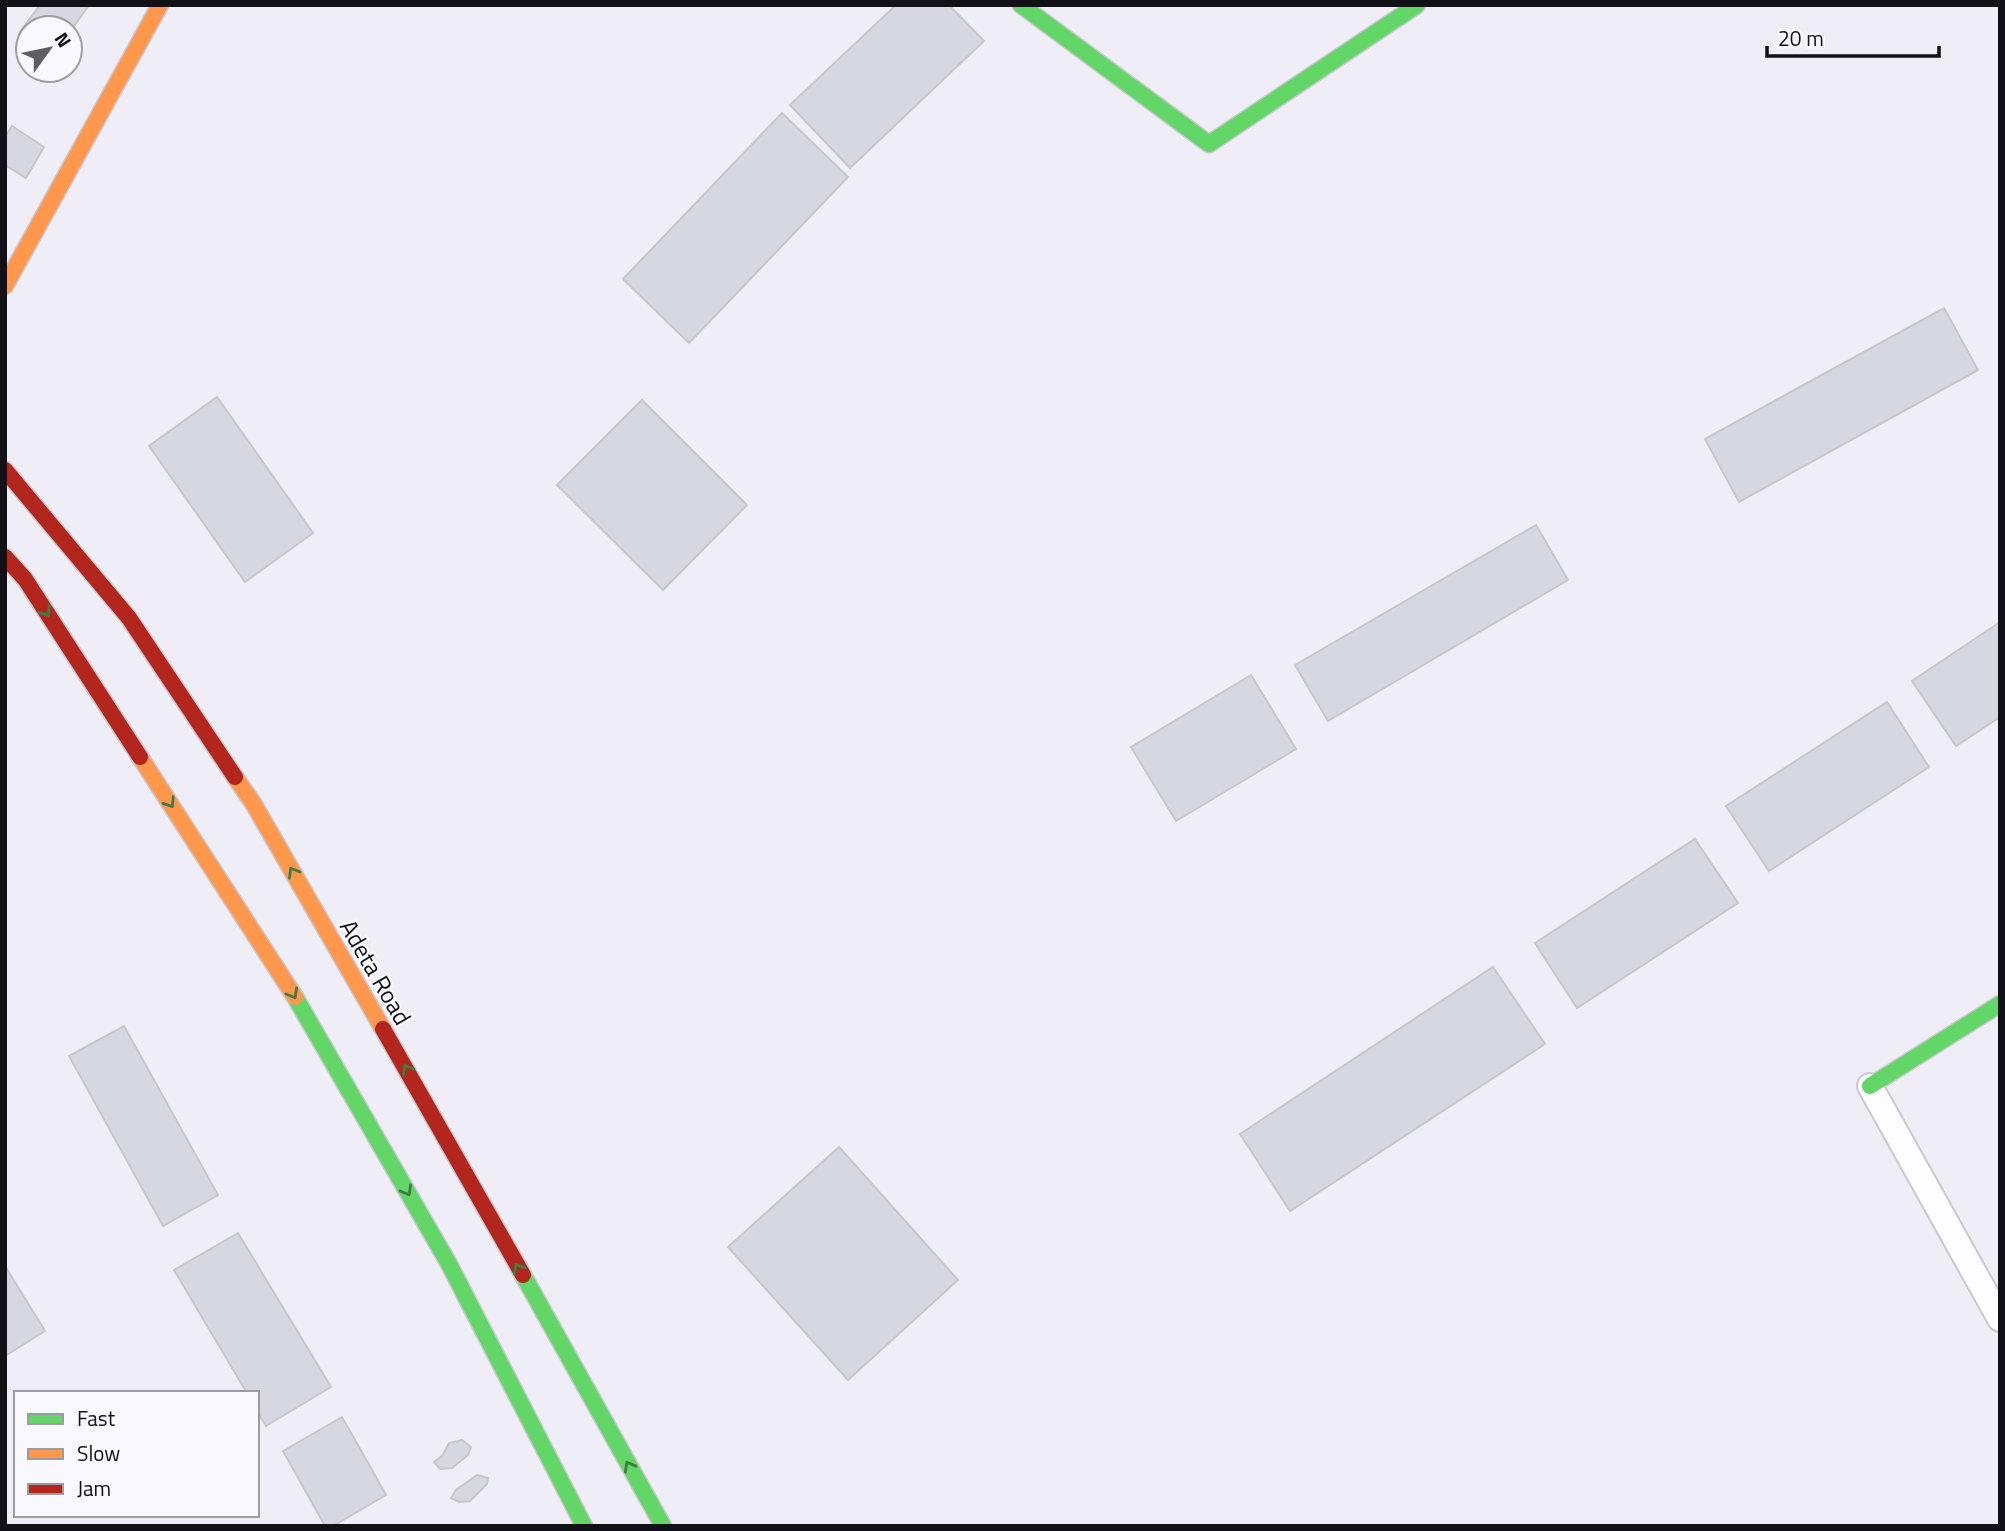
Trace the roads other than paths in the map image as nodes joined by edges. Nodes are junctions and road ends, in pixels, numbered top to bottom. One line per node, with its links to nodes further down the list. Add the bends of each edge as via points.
1 (160, 5): 4 (main road)
2 (1021, 5): 3 (main road, via 1209,144)
3 (1417, 5)
4 (5, 286)
5 (5, 470): 11 (main road, Adeta Road, one-way to 5, via 253,803 129,618)
6 (5, 557): 10 (main road, one-way to 10, via 25,579 288,986 450,1264)
7 (2000, 1004): 8 (main road)
8 (1870, 1086): 9 (lane)
9 (2000, 1319)
10 (584, 1526)
11 (663, 1526)

